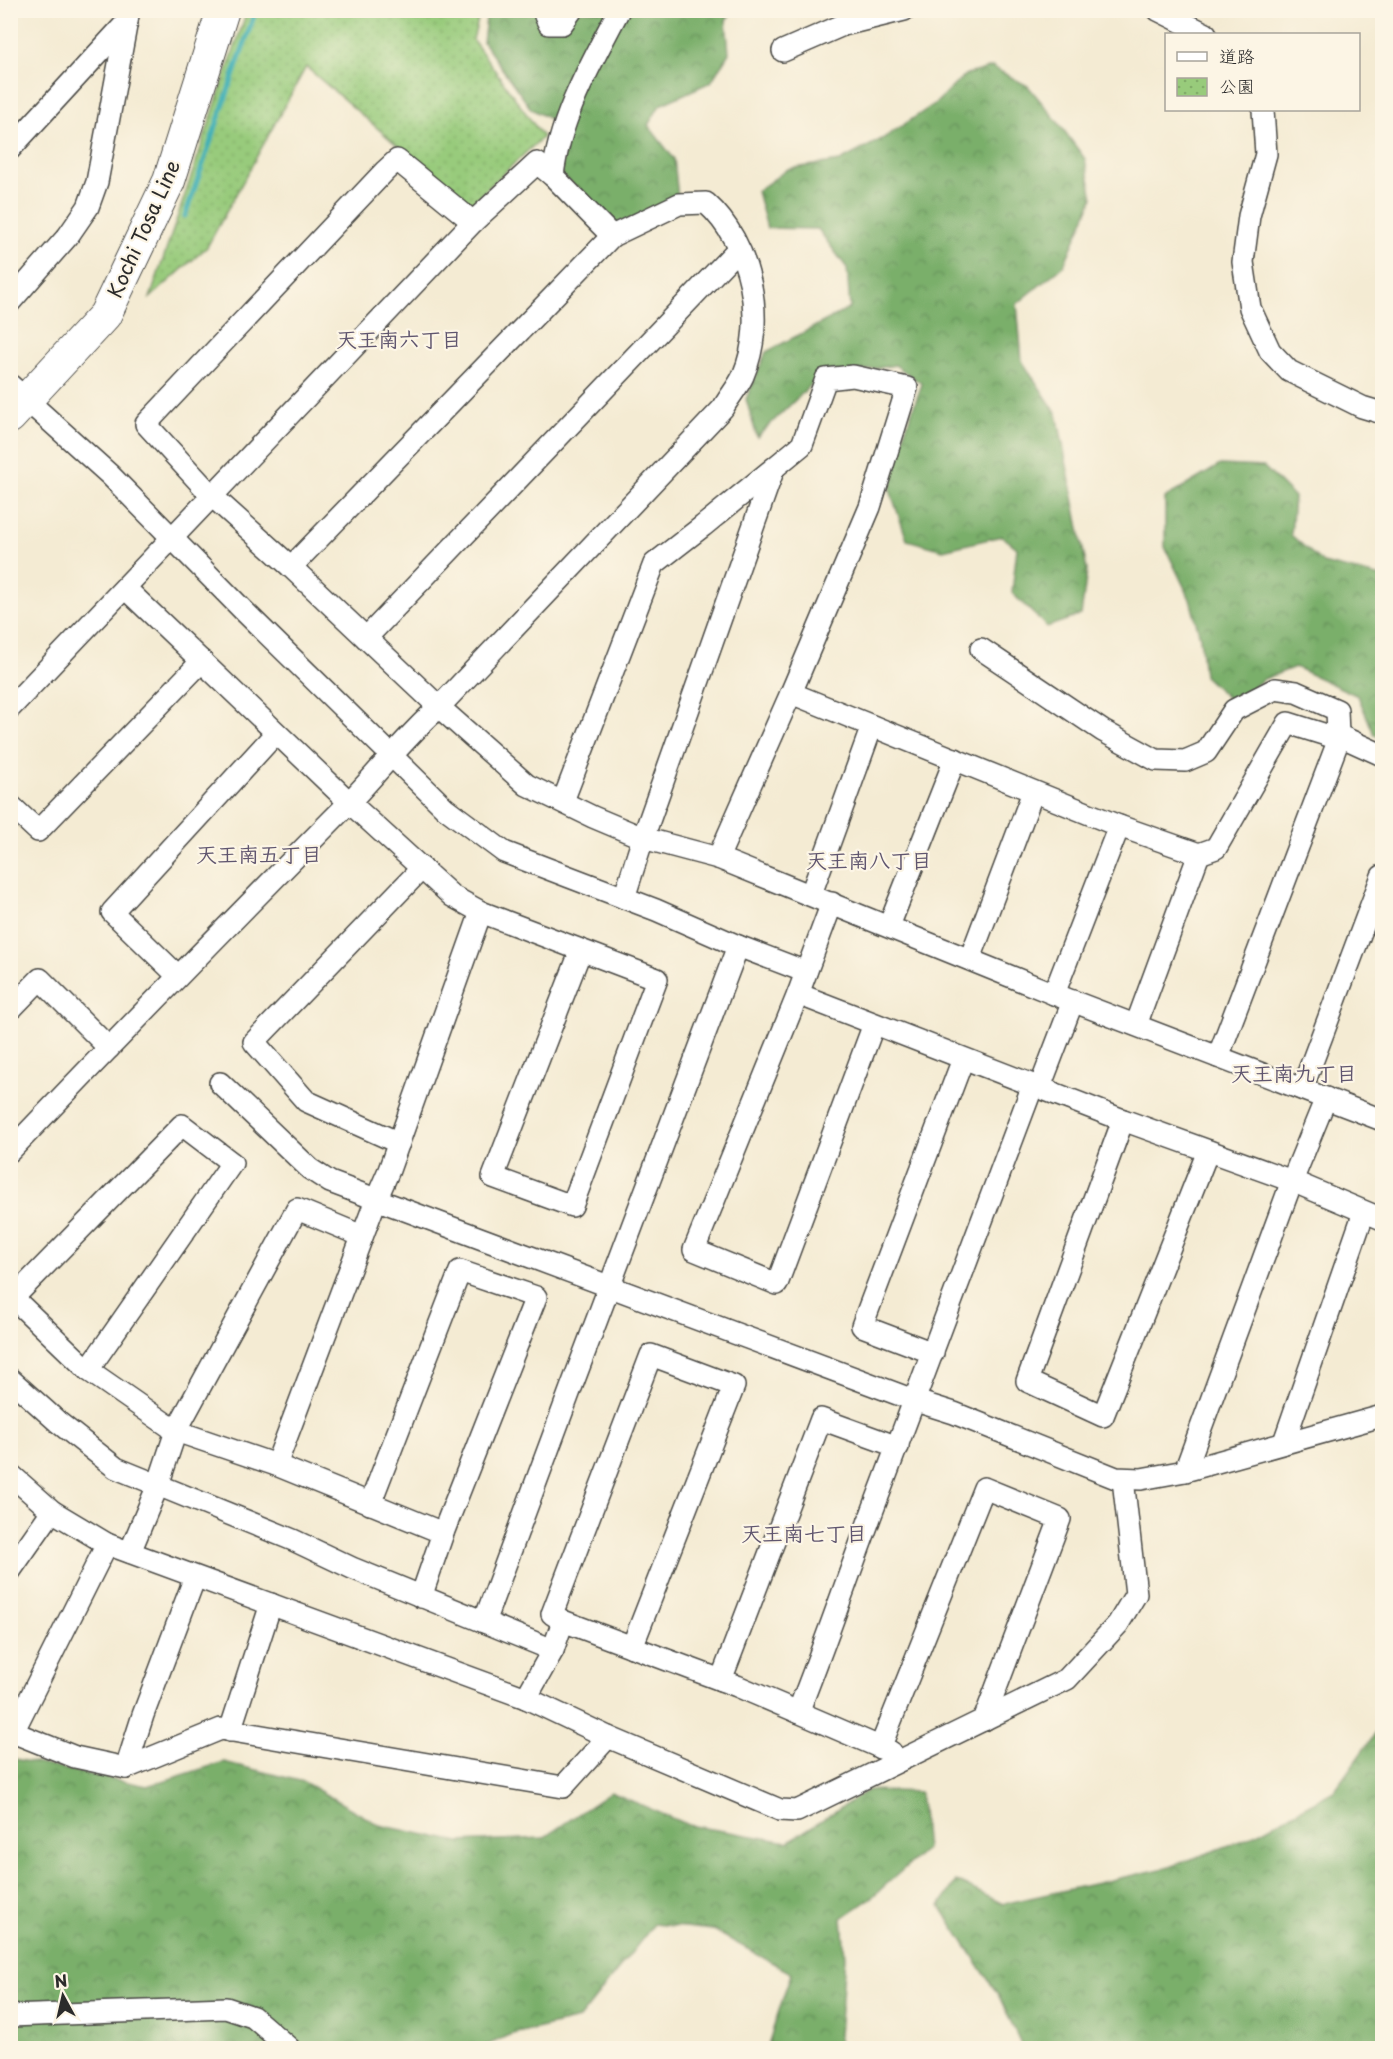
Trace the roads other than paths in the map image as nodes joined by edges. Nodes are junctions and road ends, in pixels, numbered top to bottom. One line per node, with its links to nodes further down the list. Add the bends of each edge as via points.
1 (223, 10): 17 (main road, Kochi Tosa Line, via 169,181 105,315)
2 (546, 10): 3 (street, via 549,24 562,24)
3 (572, 10)
4 (619, 10): 12 (street, via 575,99 555,155)
5 (903, 10): 9 (street, via 843,25)
6 (1158, 10): 8 (street)
7 (128, 16): 11 (street); 16 (street, via 97,182 88,207)
8 (1204, 33)
9 (783, 51)
10 (1263, 111): 18 (street, via 1266,154 1249,216 1244,262 1250,308 1270,351 1289,371 1362,407)
11 (10, 149)
12 (553, 176): 13 (street, via 537,163); 14 (street)
13 (473, 222): 20 (street); 20 (street, via 397,160 377,179 146,424)
14 (612, 236): 15 (street, via 679,204 706,203 731,232); 22 (street)
15 (738, 249): 24 (street); 28 (street, via 747,270 755,314 753,338 743,376 723,408)
16 (10, 302)
17 (16, 401): 21 (street, via 110,475)
18 (1383, 413)
19 (775, 467): 27 (street, via 802,445 826,380 853,376 907,388 870,507); 37 (street, via 654,564); 41 (street)
20 (212, 496): 21 (street); 22 (street)
21 (171, 537): 23 (street); 33 (street)
22 (291, 567): 24 (street)
23 (126, 588): 26 (street); 29 (street)
24 (366, 638): 28 (street)
25 (981, 649): 32 (street, via 1103,731 1156,760 1185,761 1206,752 1234,710 1275,689 1296,693 1336,710)
26 (202, 661): 31 (street); 39 (street, via 38,831)
27 (791, 693): 30 (street); 43 (street)
28 (439, 707): 33 (street); 37 (street, via 527,785)
29 (10, 708)
30 (872, 726): 35 (street); 46 (street)
31 (276, 732): 38 (street); 55 (street, via 112,912)
32 (1338, 737): 34 (street); 42 (street, via 1288,723 1216,848); 62 (street)
33 (391, 754): 38 (street); 47 (street, via 445,808 504,852)
34 (1383, 755)
35 (955, 759): 36 (street); 50 (street)
36 (1033, 792): 40 (street); 53 (street)
37 (563, 801): 41 (street)
38 (350, 803): 44 (street); 55 (street)
39 (10, 805)
40 (1119, 826): 42 (street); 57 (street)
41 (643, 838): 43 (street); 47 (street)
42 (1199, 854): 60 (street)
43 (718, 858): 46 (street)
44 (422, 868): 49 (street, via 452,896); 70 (street, via 254,1042 306,1101)
45 (1383, 876): 66 (street)
46 (811, 894): 48 (street)
47 (624, 898): 51 (street)
48 (832, 903): 50 (street); 54 (street)
49 (482, 912): 52 (street); 70 (street)
50 (889, 926): 53 (street)
51 (738, 946): 54 (street); 77 (street)
52 (581, 950): 52 (street, via 493,1178 572,1206 657,979)
53 (970, 959): 57 (street)
54 (806, 972): 56 (street)
55 (178, 976): 61 (street)
56 (798, 994): 59 (street); 59 (street, via 694,1250 777,1284)
57 (1063, 997): 60 (street); 65 (street)
58 (10, 1010): 61 (street, via 40,980)
59 (874, 1024): 63 (street)
60 (1136, 1025): 62 (street)
61 (109, 1048): 71 (street)
62 (1218, 1057): 66 (street)
63 (963, 1059): 65 (street); 79 (street, via 862,1326)
64 (220, 1083): 74 (street, via 310,1169 330,1182)
65 (1037, 1086): 68 (street); 79 (street)
66 (1302, 1089): 67 (street)
67 (1326, 1098): 69 (street); 73 (street)
68 (1123, 1120): 72 (street); 72 (street, via 1027,1381 1103,1416)
69 (1383, 1120)
70 (399, 1143): 74 (street)
71 (10, 1151)
72 (1208, 1151): 73 (street)
73 (1292, 1181): 75 (street); 88 (street)
74 (376, 1200): 76 (street); 77 (street)
75 (1373, 1215): 85 (street)
76 (362, 1236): 84 (street, via 297,1209); 87 (street)
77 (610, 1286): 82 (street); 102 (street)
78 (12, 1296): 80 (street); 80 (street, via 182,1125 232,1163)
79 (933, 1353): 82 (street)
80 (88, 1370): 84 (street)
81 (10, 1379): 91 (street, via 116,1468)
82 (916, 1401): 86 (street); 90 (street)
83 (1383, 1416): 85 (street)
84 (176, 1431): 87 (street); 91 (street)
85 (1284, 1442): 88 (street)
86 (897, 1447): 105 (street, via 821,1419); 107 (street)
87 (276, 1466): 92 (street)
88 (1185, 1471): 90 (street)
89 (10, 1474): 93 (street)
90 (1123, 1479): 108 (street, via 1136,1594 1118,1624 1067,1679)
91 (158, 1485): 96 (street); 99 (street)
92 (370, 1504): 94 (street); 94 (street, via 460,1271 536,1297)
93 (52, 1511): 95 (street); 97 (street)
94 (443, 1533): 99 (street)
95 (107, 1544): 96 (street); 109 (street)
96 (130, 1552): 98 (street)
97 (10, 1571)
98 (195, 1577): 100 (street); 114 (street)
99 (422, 1597): 102 (street)
100 (271, 1604): 106 (street); 110 (street)
101 (563, 1621): 103 (street); 103 (street, via 552,1614 651,1355 734,1386); 104 (street)
102 (484, 1622): 104 (street)
103 (632, 1647): 105 (street)
104 (553, 1650): 106 (street)
105 (721, 1680): 107 (street)
106 (526, 1698): 111 (street)
107 (798, 1712): 112 (street)
108 (984, 1720): 112 (street, via 1060,1519 984,1488); 113 (street)
109 (12, 1731): 114 (street, via 75,1757)
110 (230, 1731): 111 (street, via 563,1786); 114 (street, via 202,1736)
111 (608, 1737): 113 (street, via 780,1810 797,1811)
112 (880, 1748): 113 (street)
113 (905, 1759)
114 (126, 1768)
115 (10, 2016): 116 (street, via 226,2008 253,2017)
116 (289, 2049)

